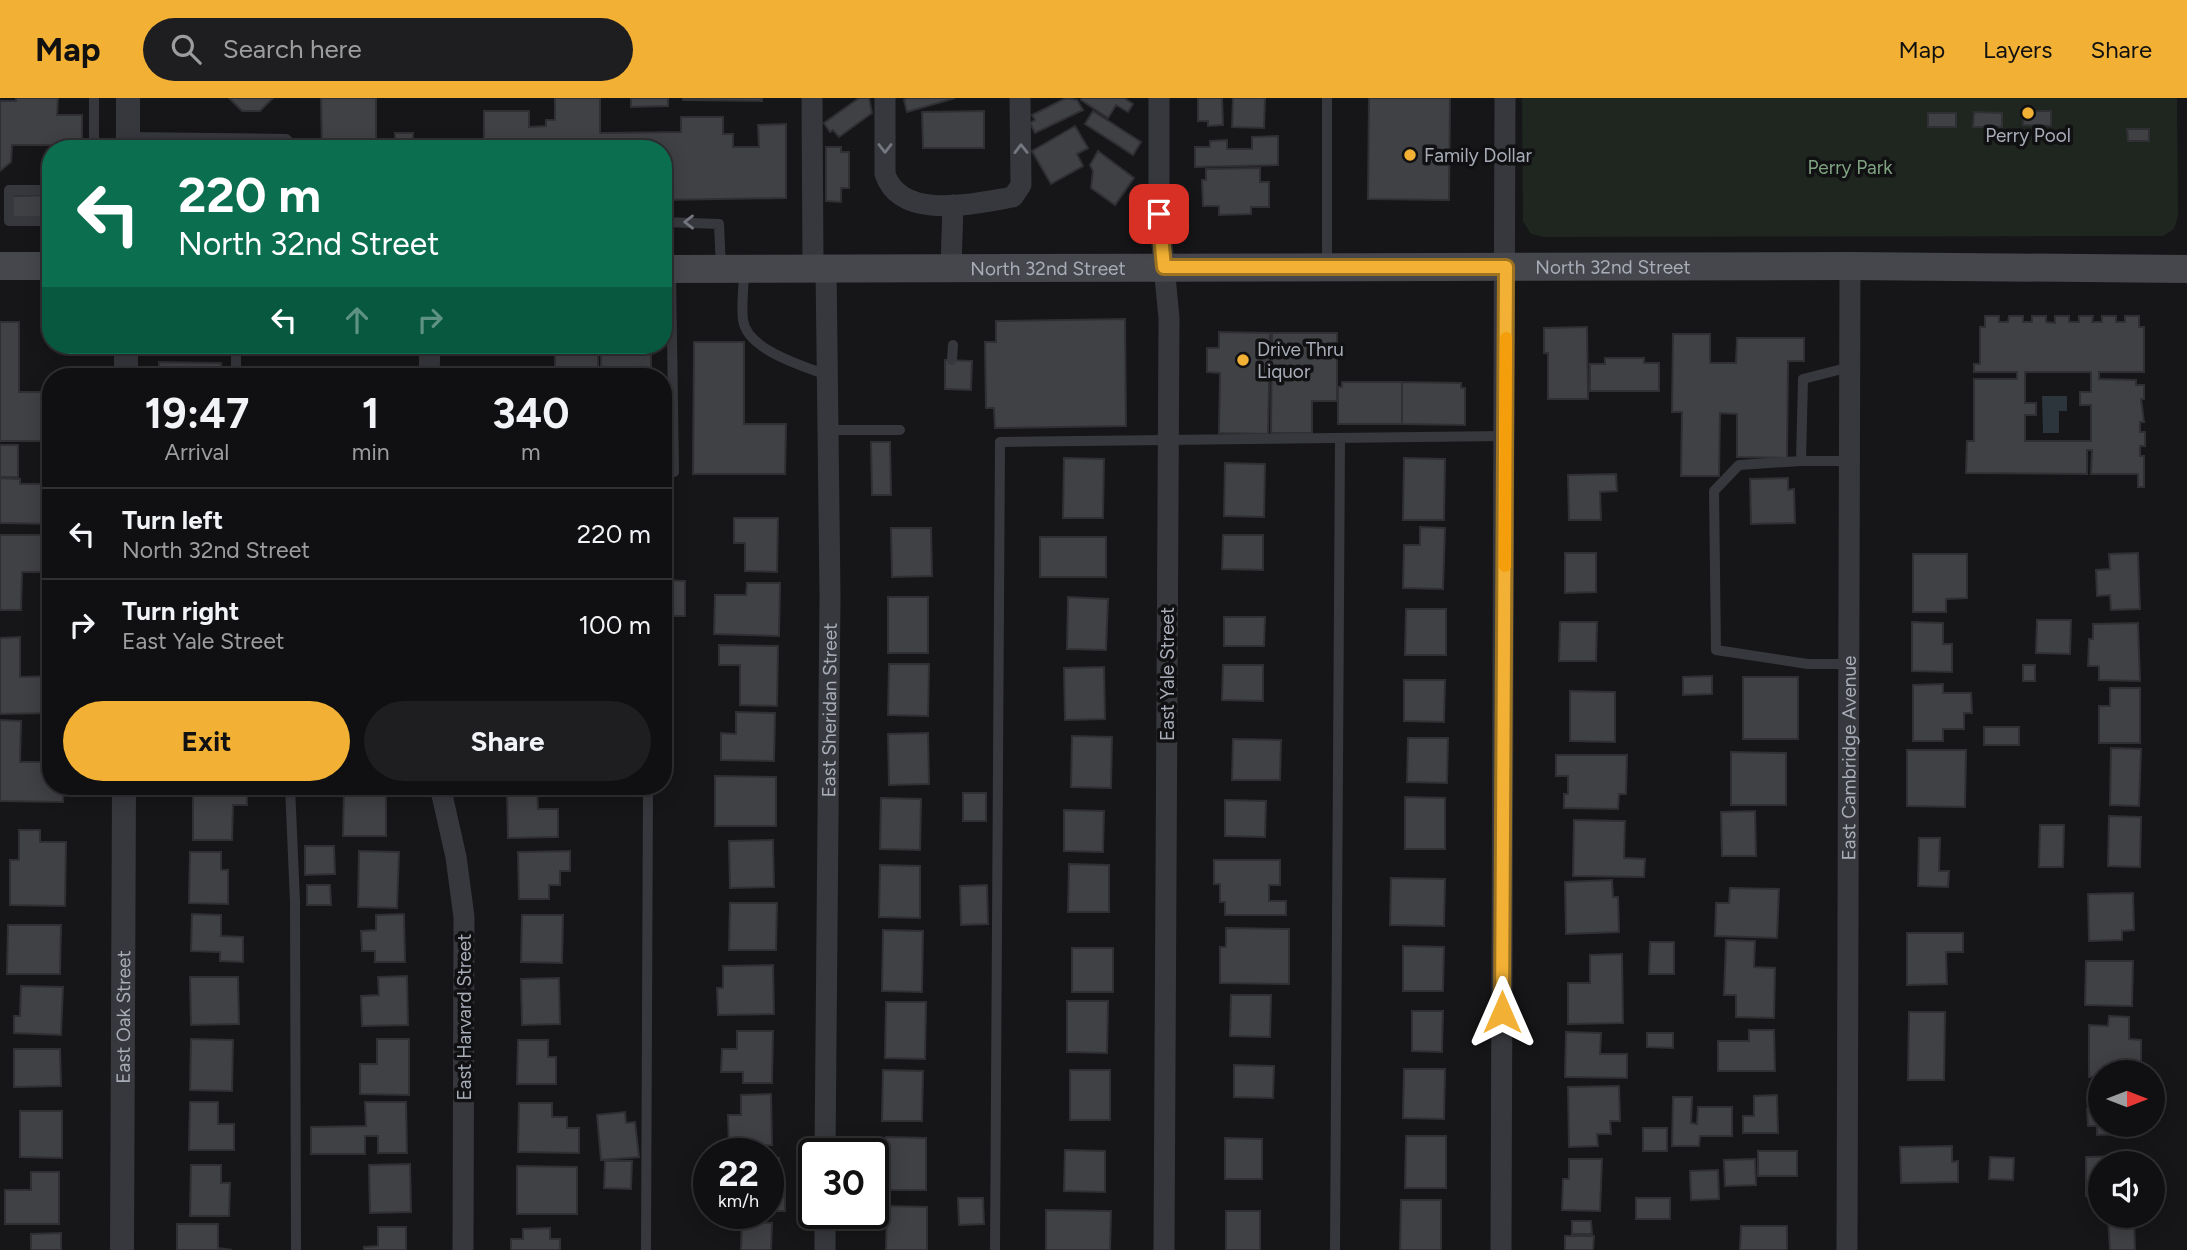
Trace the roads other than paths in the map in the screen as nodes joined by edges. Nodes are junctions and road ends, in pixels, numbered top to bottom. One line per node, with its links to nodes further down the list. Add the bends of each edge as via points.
1 (94, 98): 9 (lane)
2 (128, 98): 10 (street)
3 (812, 98): 19 (street, East Sheridan Street)
4 (885, 98): 14 (street, one-way to 14, via 888,185 896,194 925,204)
5 (1020, 98): 14 (street, one-way to 5, via 1013,197 1018,192)
6 (1159, 98): 22 (street, East Yale Street)
7 (1326, 98): 23 (lane)
8 (1505, 98): 24 (street)
9 (94, 140)
10 (128, 140)
11 (266, 140): 12 (lane)
12 (287, 140)
13 (42, 191): 15 (lane, via 9,190 9,221)
14 (953, 205): 21 (street)
15 (42, 222)
16 (672, 222): 25 (lane, one-way to 16, via 719,224)
17 (0, 266): 18 (main road)
18 (42, 266)
19 (819, 266): 21 (main road, North 32nd Street); 25 (main road, North 32nd Street); 31 (street, East Sheridan Street)
20 (1850, 266): 24 (main road, North 32nd Street); 27 (main road, North 32nd Street); 30 (street, East Cambridge Avenue)
21 (951, 267): 22 (main road, North 32nd Street)
22 (1164, 267): 23 (main road, North 32nd Street); 37 (street, East Yale Street, via 1169,318)
23 (1326, 267): 24 (main road, North 32nd Street)
24 (1506, 267): 35 (street)
25 (733, 268): 26 (main road, North 32nd Street); 31 (lane, via 746,329 764,348)
26 (672, 269)
27 (2187, 269)
28 (953, 345): 29 (lane)
29 (952, 360)
30 (1850, 367): 38 (lane, via 1803,379); 39 (street, East Cambridge Avenue)
31 (827, 375): 33 (street, East Sheridan Street)
32 (672, 413): 40 (lane)
33 (828, 430): 34 (lane); 46 (street, East Sheridan Street)
34 (900, 430)
35 (1505, 436): 36 (lane); 56 (street)
36 (1340, 439): 37 (lane); 55 (lane)
37 (1168, 442): 53 (lane, via 1000,442); 54 (street, East Yale Street)
38 (1801, 461): 39 (lane); 41 (lane, via 1739,465 1714,491 1716,650 1808,664)
39 (1849, 461): 41 (street, East Cambridge Avenue)
40 (674, 471)
41 (1849, 664): 57 (street, East Cambridge Avenue)
42 (124, 795): 48 (street, East Oak Street)
43 (290, 795): 49 (lane)
44 (442, 795): 50 (street, East Harvard Street, via 464,917)
45 (648, 795): 51 (lane)
46 (825, 1138)
47 (825, 1229): 52 (street)
48 (122, 1250)
49 (296, 1250)
50 (463, 1250)
51 (646, 1250)
52 (825, 1250)
53 (995, 1250)
54 (1164, 1250)
55 (1335, 1250)
56 (1501, 1250)
57 (1847, 1250)

